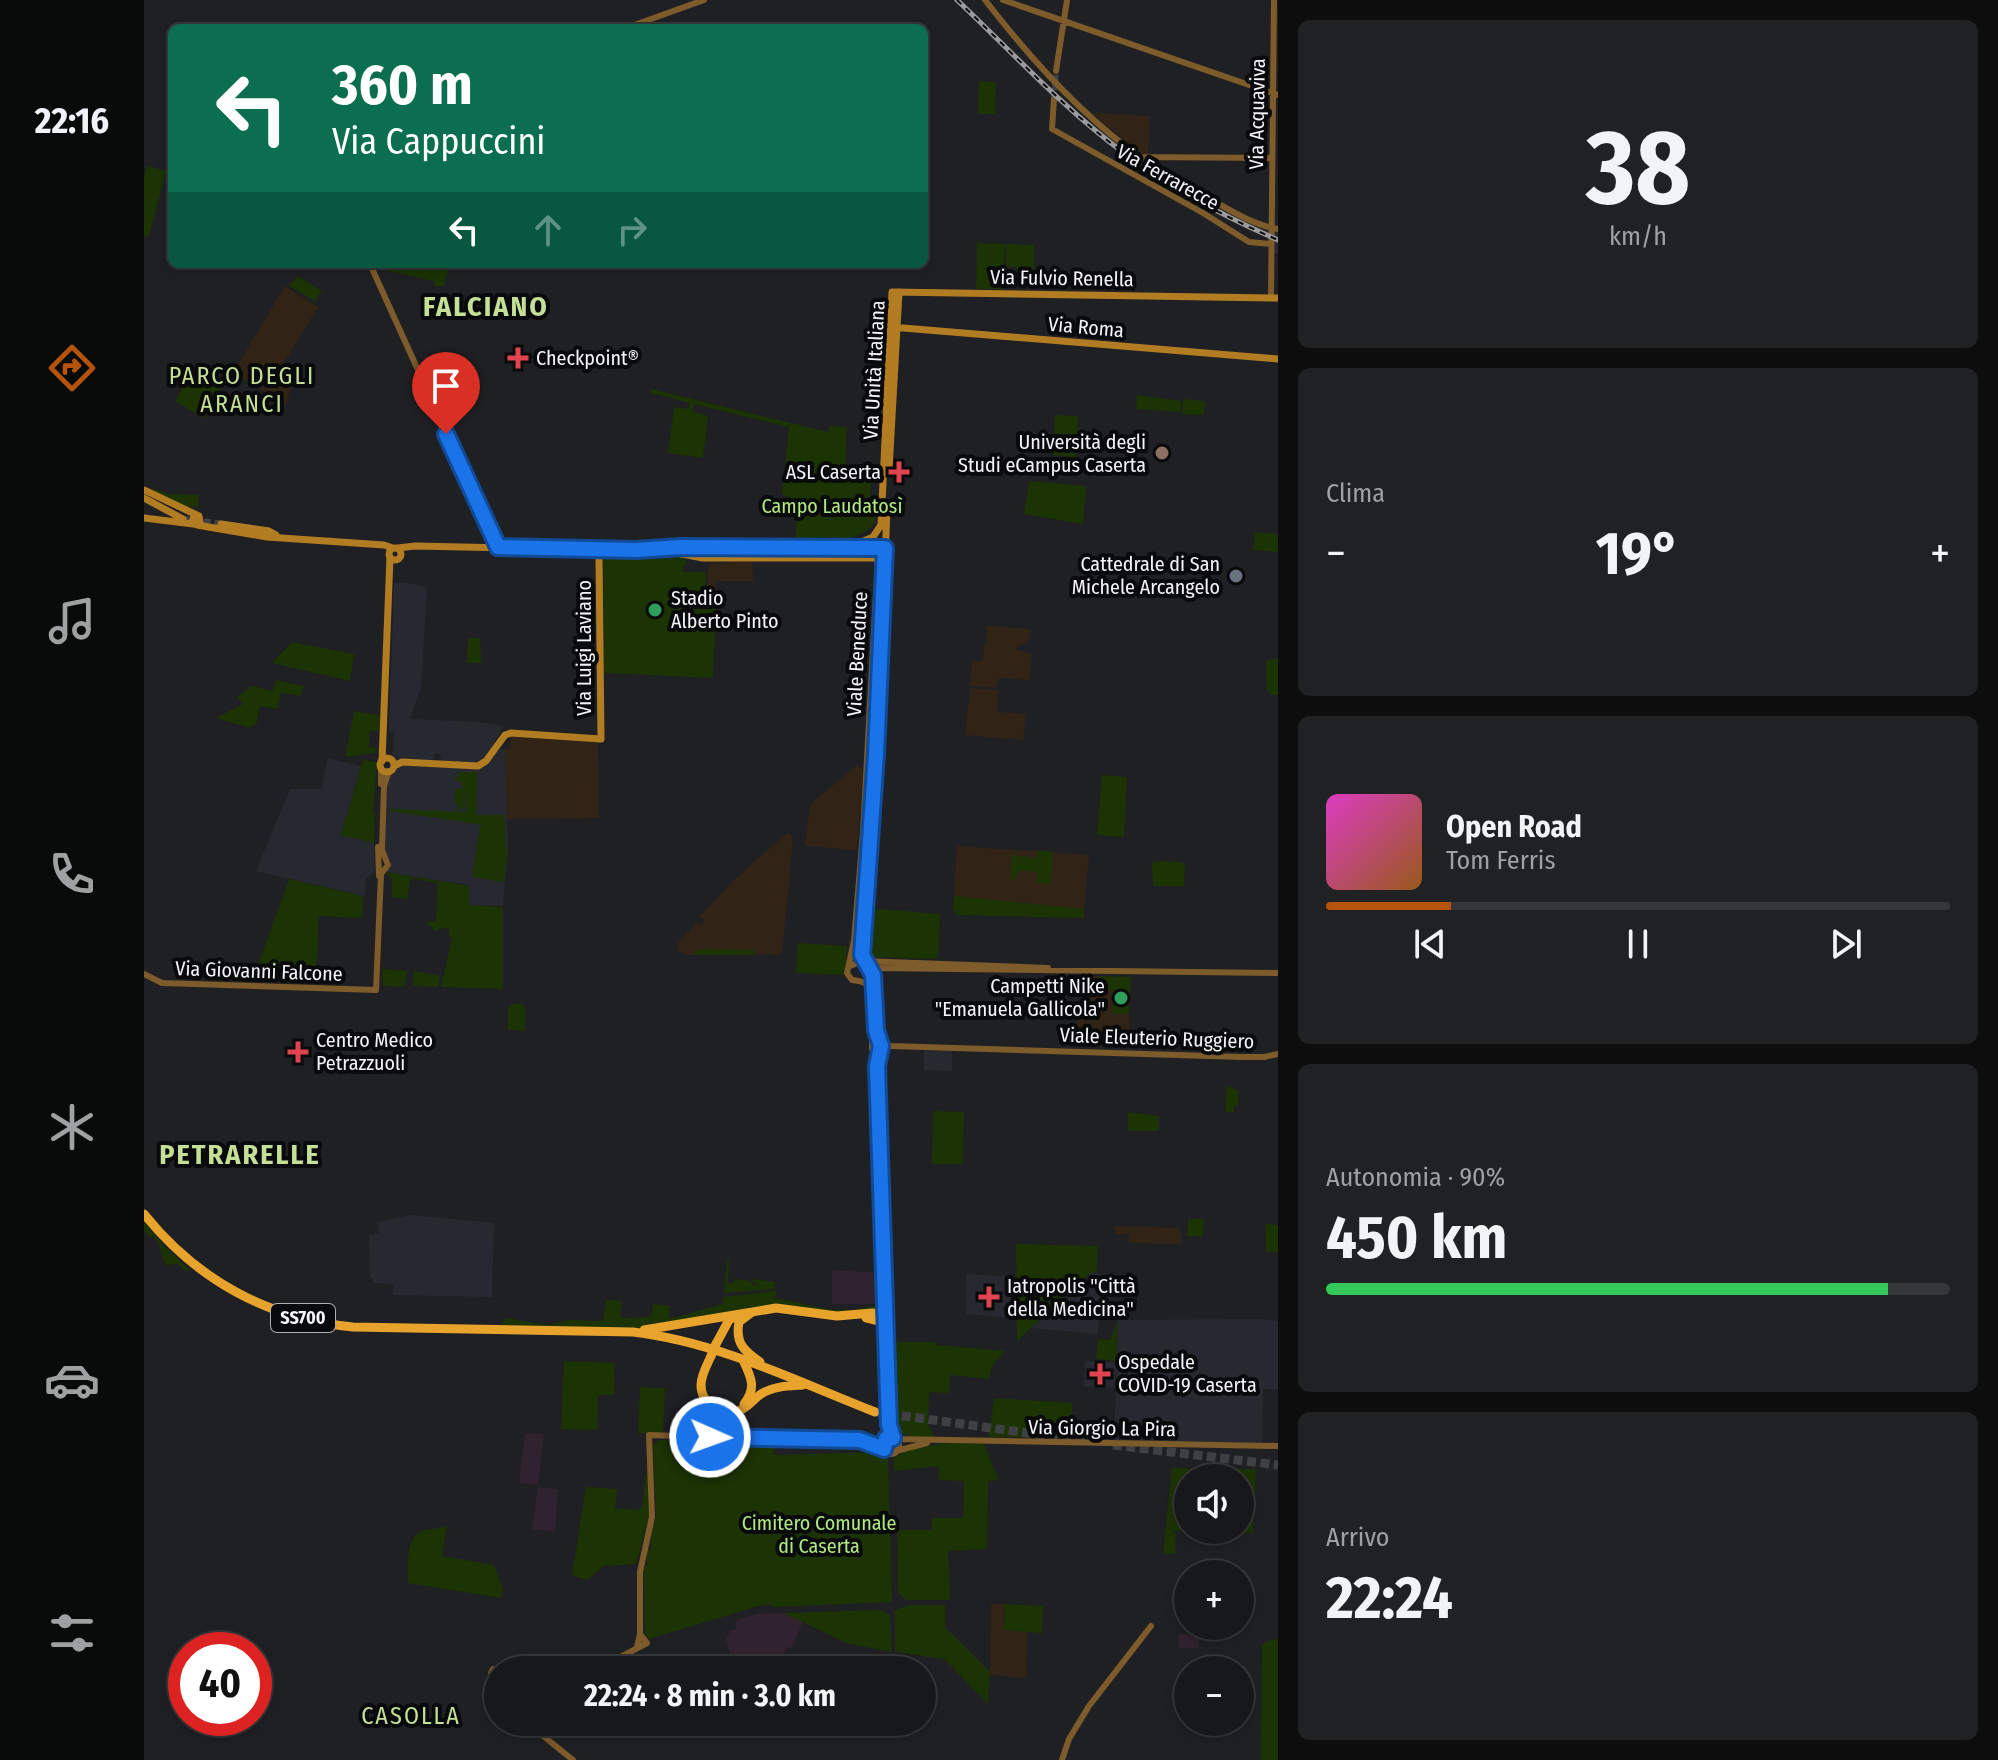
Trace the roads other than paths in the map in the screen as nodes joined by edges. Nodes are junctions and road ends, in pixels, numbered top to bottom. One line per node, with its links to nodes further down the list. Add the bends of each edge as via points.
1 (704, 0): 7 (street)
2 (985, 0): 11 (street, via 1061,87)
3 (1003, 0): 6 (street)
4 (1067, 0): 6 (street)
5 (1274, 0): 9 (street, Via Acquaviva)
6 (1063, 23): 8 (street); 9 (street)
7 (637, 24)
8 (1056, 71)
9 (1276, 94): 12 (street, Via Acquaviva)
10 (1054, 99): 14 (street, Via Ferrarecce, via 1052,129 1249,242)
11 (1139, 157): 12 (street); 13 (street, via 1226,208)
12 (1272, 158): 13 (street, Via Acquaviva)
13 (1275, 228): 14 (street, Via Acquaviva)
14 (1271, 244): 17 (street, Via Acquaviva)
15 (372, 268): 27 (street)
16 (899, 292): 17 (main road, Via Fulvio Renella); 18 (main road, Via Unità Italiana)
17 (1275, 298)
18 (894, 328): 19 (main road, Via Roma); 32 (main road, Via Unità Italiana, via 881,525 873,537); 33 (main road, Via Unità Italiana)
19 (1278, 359)
20 (144, 490): 25 (main road)
21 (144, 500): 23 (main road); 24 (main road)
22 (144, 518): 24 (main road)
23 (183, 519)
24 (154, 520): 25 (main road)
25 (196, 521): 37 (main road, via 267,537)
26 (415, 546): 27 (main road); 37 (main road); 37 (main road)
27 (498, 547): 34 (main road)
28 (732, 547): 29 (main road); 31 (main road); 41 (main road)
29 (794, 547): 32 (main road); 42 (main road)
30 (692, 548): 31 (main road); 36 (main road); 39 (main road)
31 (720, 548): 40 (main road)
32 (848, 548): 33 (main road)
33 (879, 548): 43 (main road)
34 (593, 550): 35 (main road); 38 (main road)
35 (606, 550): 36 (main road); 38 (main road)
36 (665, 550): 39 (main road)
37 (392, 552): 45 (main road)
38 (599, 557): 45 (main road, Via Luigi Laviano, via 601,739 511,733 478,766)
39 (689, 557): 40 (main road)
40 (720, 558): 41 (main road)
41 (730, 558): 42 (main road)
42 (794, 558): 43 (main road)
43 (880, 561): 44 (street, Viale Beneduce)
44 (872, 753): 46 (street); 47 (street)
45 (387, 765): 57 (street, Via Giovanni Falcone, via 374,990 172,984)
46 (863, 832): 47 (street); 48 (street)
47 (871, 833): 49 (street)
48 (862, 841): 49 (street); 50 (street)
49 (871, 841): 51 (street)
50 (853, 941): 51 (street); 53 (street)
51 (863, 941): 52 (street)
52 (866, 961): 53 (street); 54 (street); 55 (street)
53 (850, 966): 58 (street, via 848,975)
54 (871, 968): 55 (street); 58 (street); 59 (street)
55 (1042, 968): 56 (street)
56 (1278, 973)
57 (144, 974)
58 (861, 981): 59 (street)
59 (875, 999): 60 (street)
60 (877, 1046): 61 (street, Viale Eleuterio Ruggiero); 64 (street)
61 (1278, 1054)
62 (144, 1214): 66 (highway, SS700, via 204,1274 235,1292 317,1322)
63 (752, 1311): 65 (highway); 66 (highway); 68 (highway, via 739,1322 739,1345); 70 (highway, bridge, via 729,1320 702,1377 702,1393 711,1406)
64 (886, 1315): 65 (highway); 65 (highway); 72 (street)
65 (851, 1316)
66 (633, 1332): 67 (highway, SS700, via 686,1341)
67 (743, 1360): 68 (highway, SS700); 70 (highway, via 753,1388 747,1401)
68 (773, 1371): 69 (highway, SS700)
69 (807, 1385): 70 (highway, via 771,1389 744,1409); 71 (highway, SS700)
70 (729, 1412)
71 (875, 1412)
72 (889, 1425): 73 (street); 75 (street); 76 (street)
73 (891, 1438): 75 (street, Via Giorgio La Pira); 76 (street, Via Giorgio La Pira); 79 (street); 80 (street)
74 (860, 1440): 75 (street, Via Giorgio La Pira); 79 (street); 82 (street, Via Giorgio La Pira, via 649,1435 652,1517 640,1572)
75 (872, 1440)
76 (911, 1440): 77 (street, Via Giorgio La Pira)
77 (943, 1440): 78 (street, Via Giorgio La Pira); 80 (street, Via Giorgio La Pira)
78 (1278, 1446)
79 (884, 1449): 80 (street)
80 (896, 1451)
81 (1151, 1626): 87 (street, via 1089,1706)
82 (640, 1634): 83 (street); 83 (street, via 647,1643)
83 (637, 1647): 84 (street)
84 (621, 1656)
85 (543, 1736): 86 (street)
86 (573, 1760)
87 (1062, 1760)

